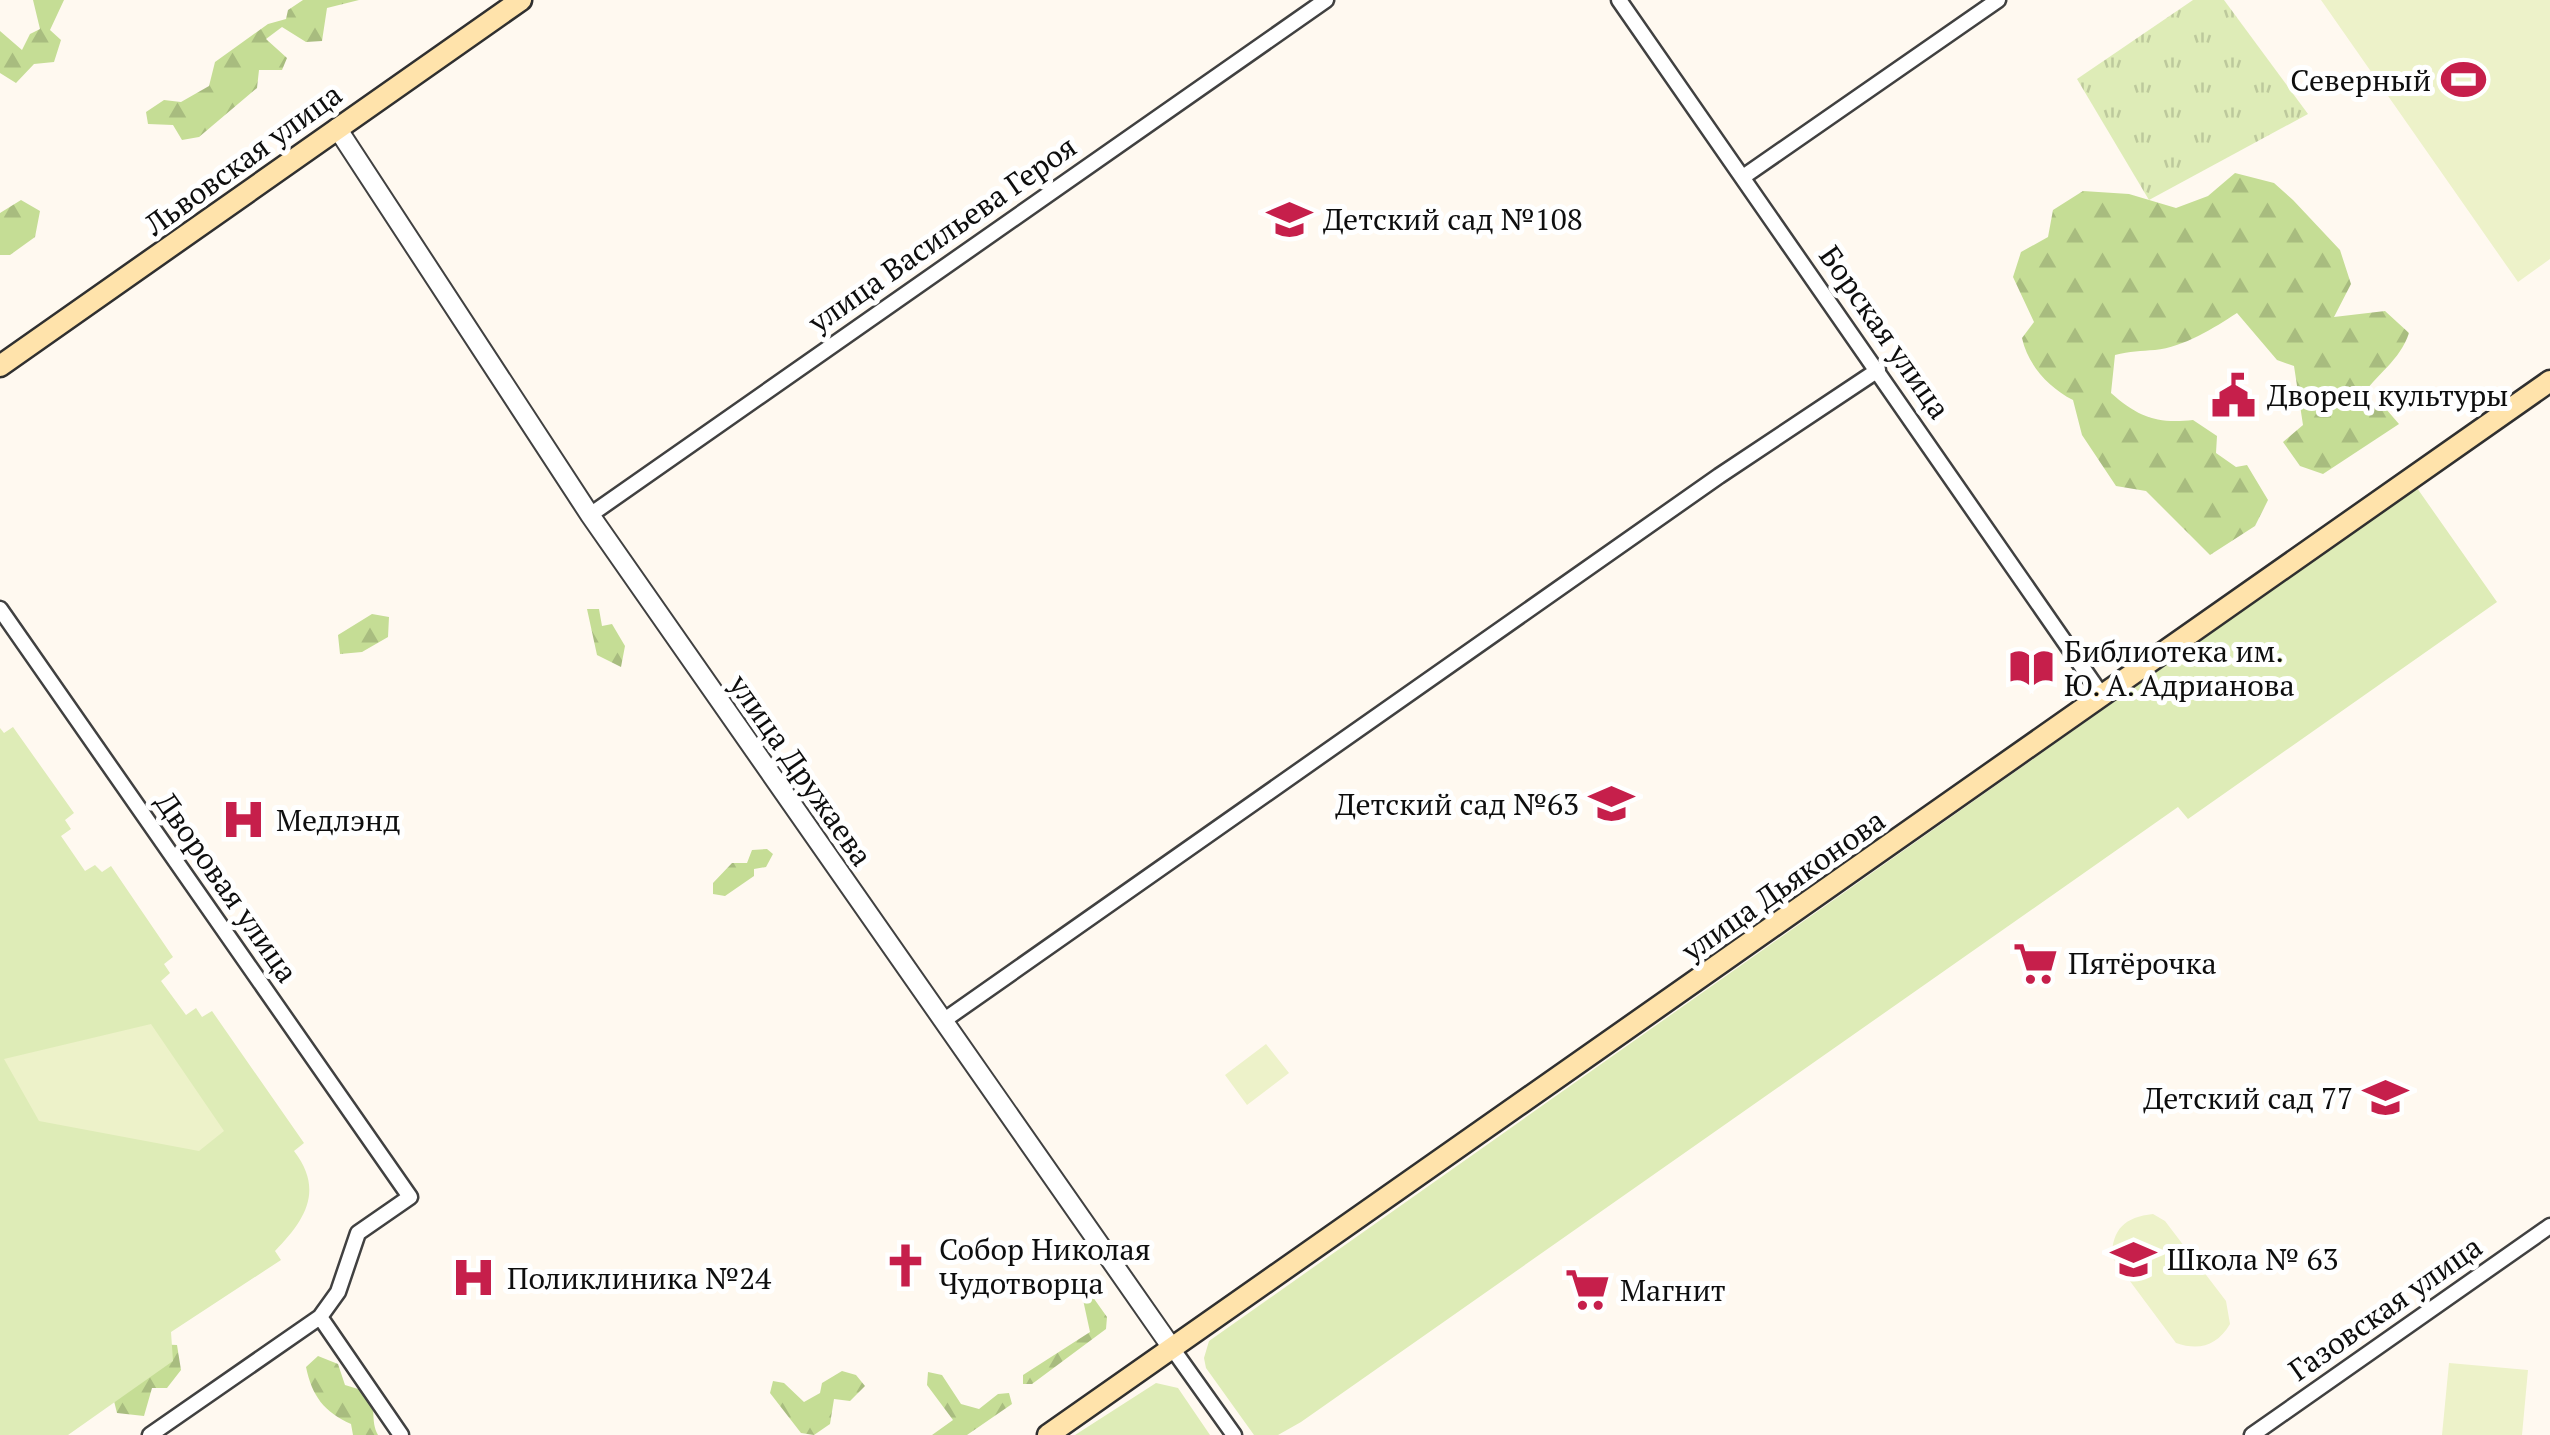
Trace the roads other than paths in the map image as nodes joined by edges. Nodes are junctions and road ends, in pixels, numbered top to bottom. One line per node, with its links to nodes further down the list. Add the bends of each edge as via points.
1 (521, 0): 5 (main road, Львовская улица)
2 (1326, 0): 10 (street, улица Васильева Героя)
3 (1620, 0): 6 (street, Борская улица)
4 (1998, 0): 6 (street)
5 (337, 128): 7 (main road, Львовская улица); 10 (street, улица Дружаева)
6 (1744, 177): 8 (street, Борская улица)
7 (0, 366)
8 (1878, 370): 12 (street, Борская улица); 13 (street)
9 (2550, 381): 12 (main road, улица Дьяконова)
10 (590, 515): 13 (street, улица Дружаева)
11 (0, 609): 15 (street, Дворовая улица, via 410,1197 358,1233 338,1292)
12 (2103, 697): 16 (main road, улица Дьяконова)
13 (943, 1020): 16 (street, улица Дружаева)
14 (2550, 1226): 21 (street, Газовская улица)
15 (320, 1318): 17 (street); 18 (street)
16 (1172, 1348): 19 (main road, улица Дьяконова); 20 (street, улица Дружаева)
17 (150, 1435)
18 (401, 1435)
19 (1048, 1435)
20 (1234, 1435)
21 (2252, 1435)

